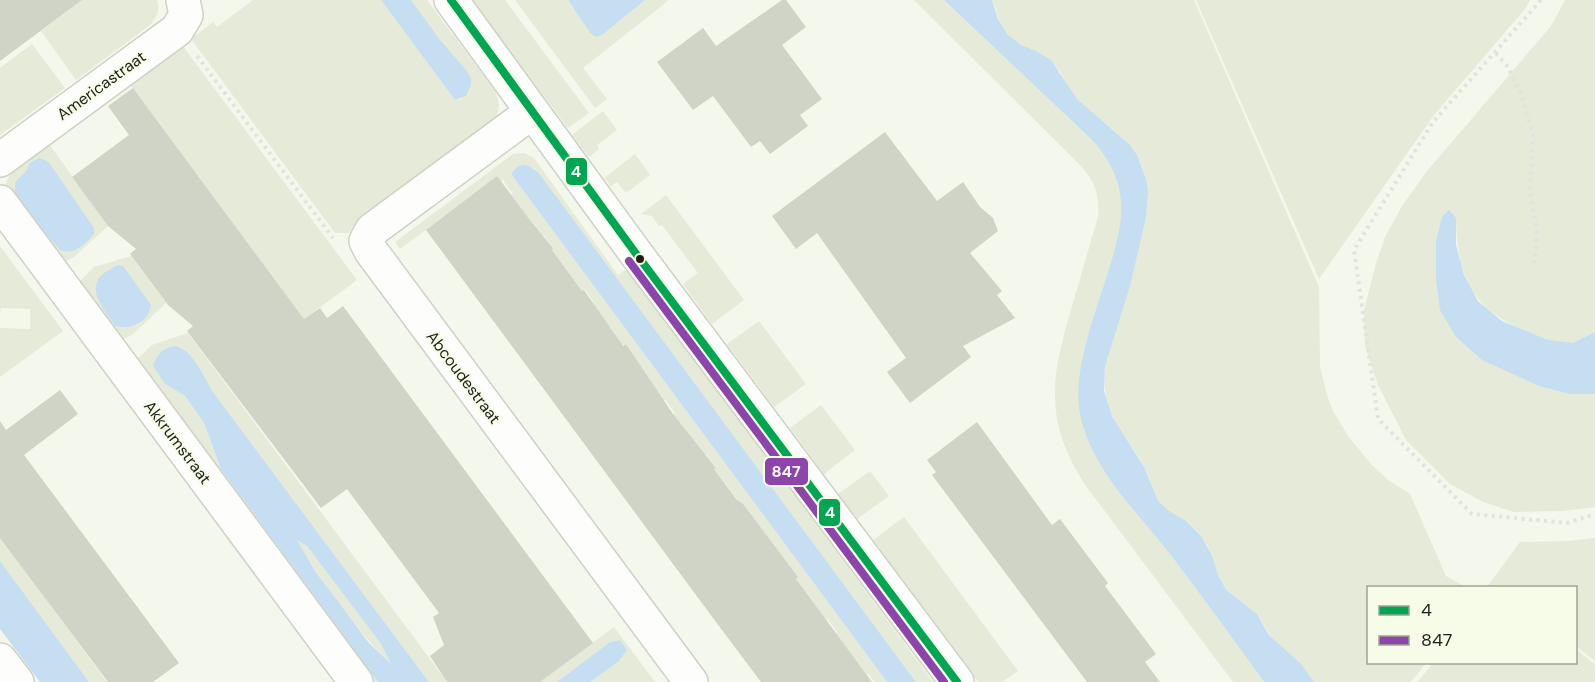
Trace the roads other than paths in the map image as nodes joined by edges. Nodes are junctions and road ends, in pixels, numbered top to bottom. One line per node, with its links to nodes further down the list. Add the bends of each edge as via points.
1 (451, 0): 3 (street)
2 (180, 15): 4 (street, Americastraat)
3 (532, 112): 9 (street, Abcoudestraat, via 372,230 366,241); 10 (street)
4 (0, 160)
5 (0, 202): 8 (street, Akkrumstraat)
6 (0, 660): 7 (street)
7 (17, 682)
8 (356, 682)
9 (691, 682)
10 (957, 682)

